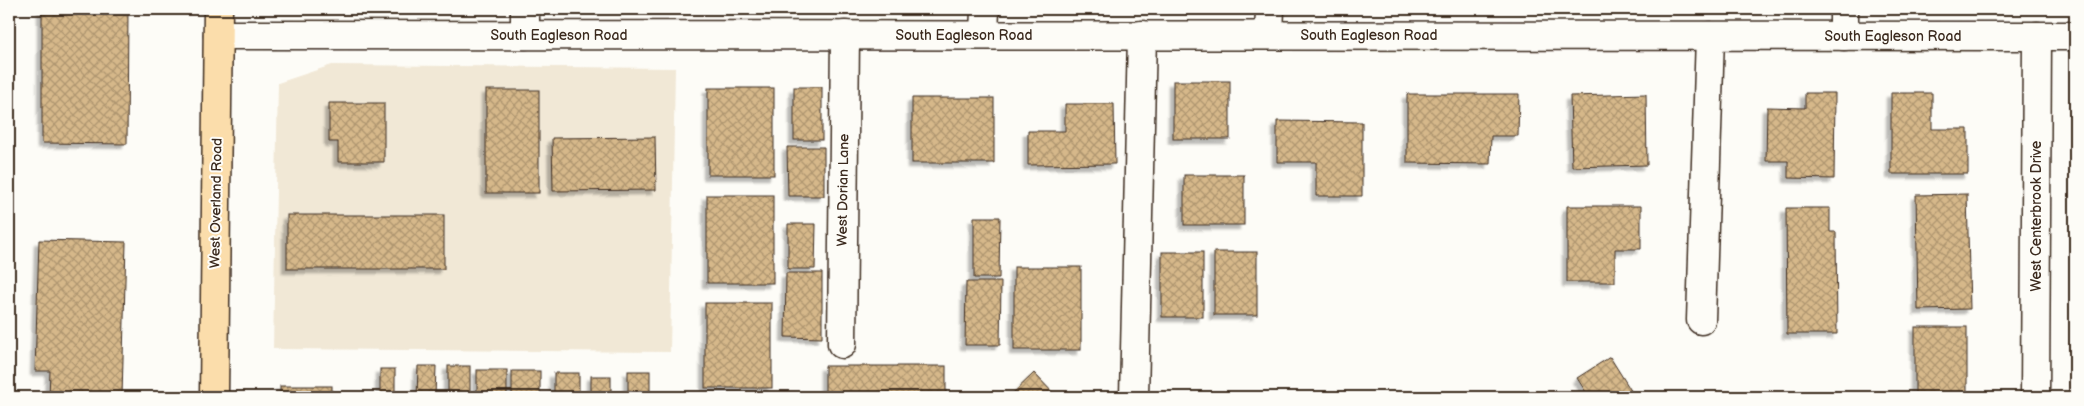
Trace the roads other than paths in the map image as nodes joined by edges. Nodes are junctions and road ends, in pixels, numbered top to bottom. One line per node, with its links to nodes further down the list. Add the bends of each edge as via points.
1 (1844, 9): 9 (street)
2 (218, 22): 3 (street, South Eagleson Road); 14 (main road, West Overland Road)
3 (525, 22): 6 (street, South Eagleson Road)
4 (984, 22): 6 (street, South Eagleson Road); 7 (street, South Eagleson Road)
5 (1269, 22): 7 (street, South Eagleson Road); 8 (street, South Eagleson Road)
6 (845, 35): 13 (street, West Dorian Lane)
7 (1142, 35): 15 (street)
8 (1710, 36): 9 (street, South Eagleson Road); 12 (street)
9 (1844, 36): 10 (street, South Eagleson Road)
10 (2037, 36): 11 (street, South Eagleson Road); 16 (street, West Centerbrook Drive)
11 (2075, 36)
12 (1701, 320)
13 (842, 344)
14 (214, 397)
15 (1134, 397)
16 (2036, 397)

